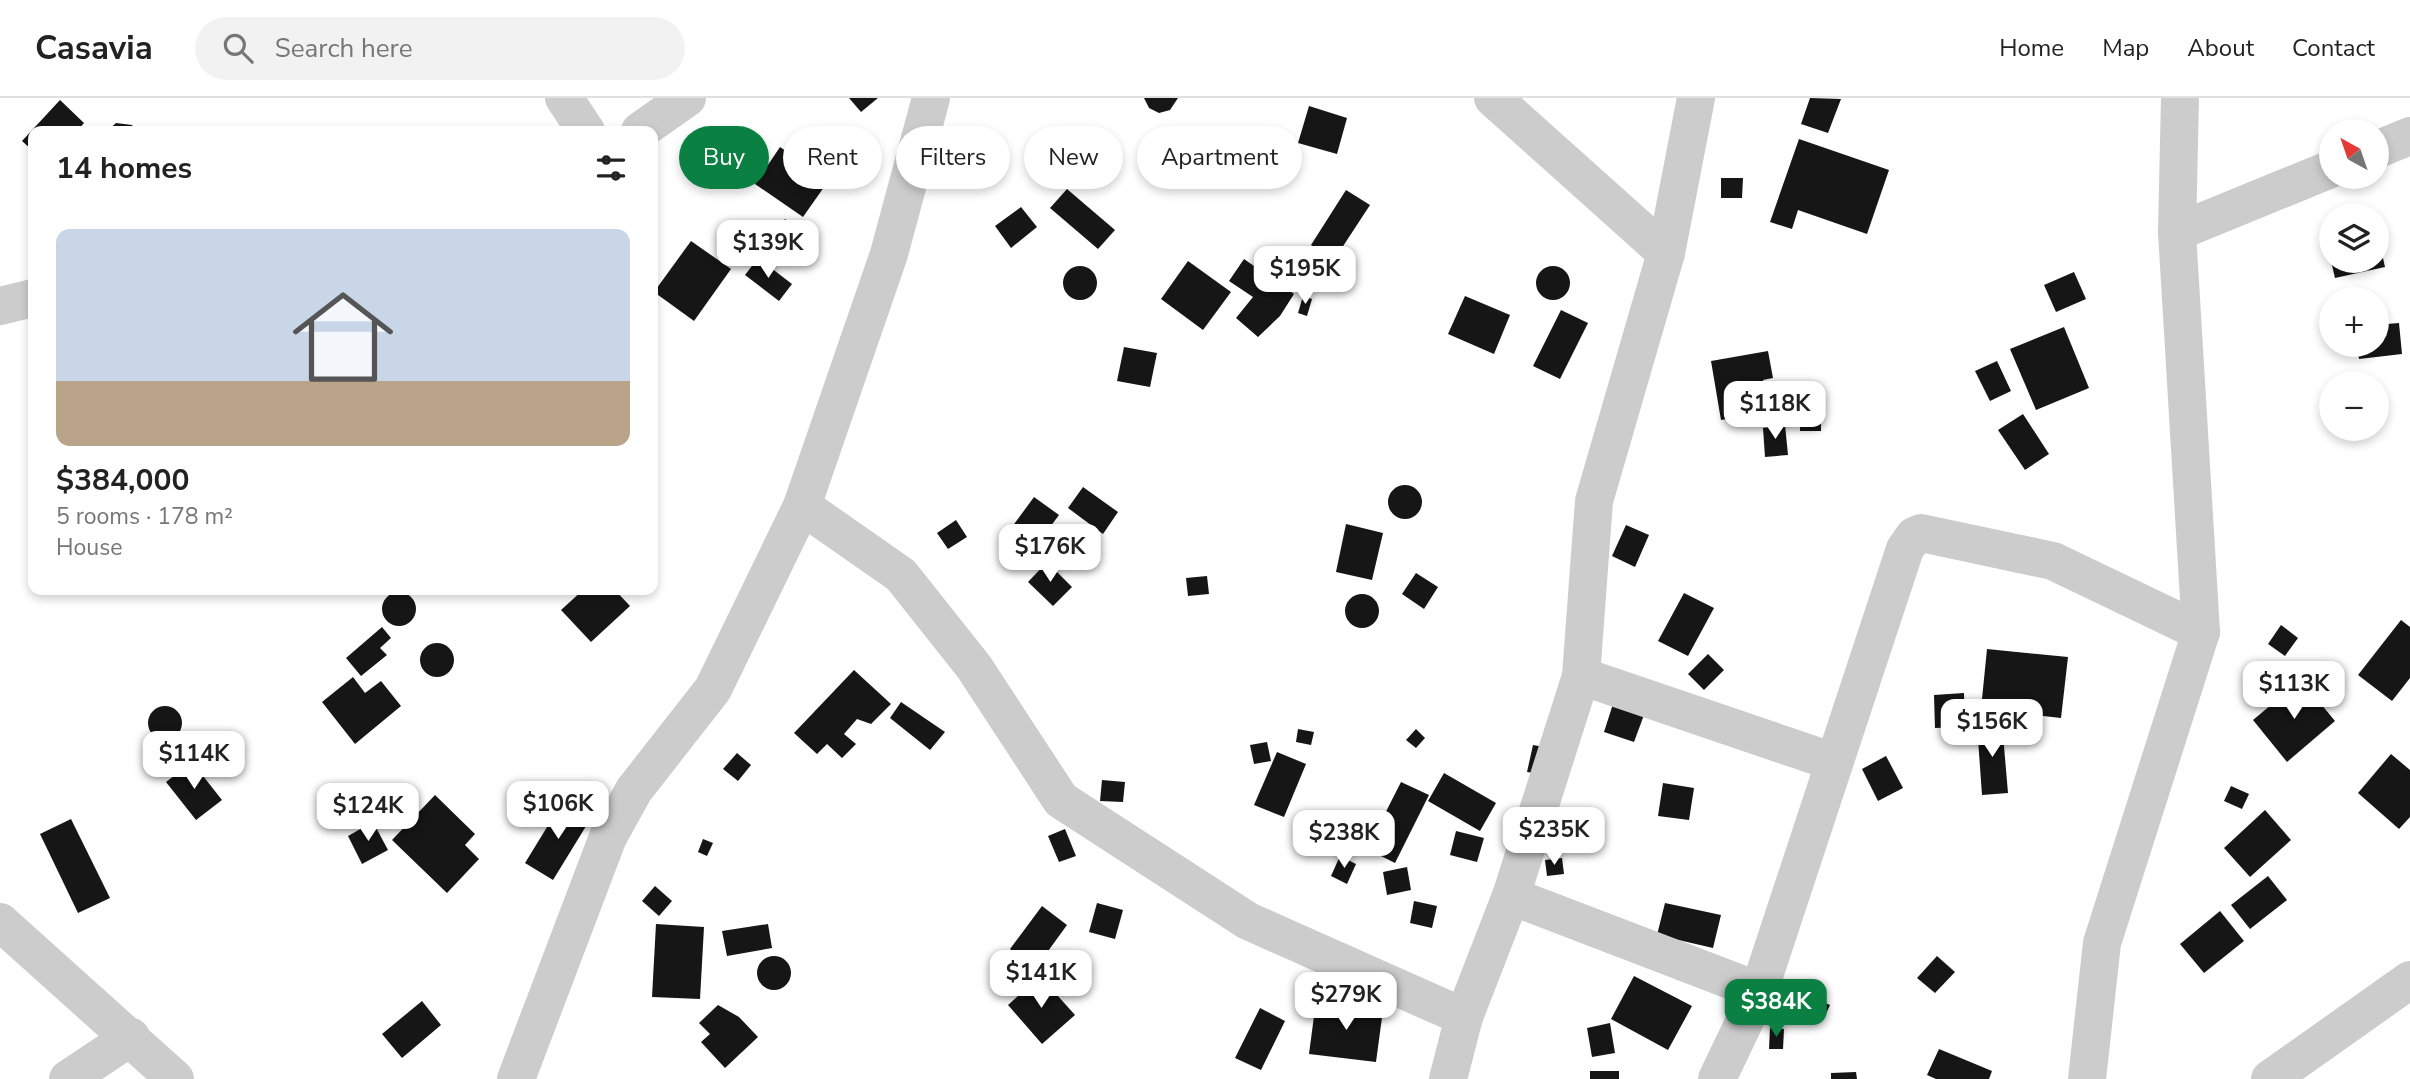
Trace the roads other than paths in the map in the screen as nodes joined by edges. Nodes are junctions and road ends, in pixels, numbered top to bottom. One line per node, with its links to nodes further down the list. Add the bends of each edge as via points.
1 (564, 98): 7 (street)
2 (687, 98): 8 (street)
3 (931, 98): 16 (street, via 890,254)
4 (1493, 98): 13 (street)
5 (1696, 98): 13 (street)
6 (2180, 98): 12 (street)
7 (583, 126)
8 (647, 126)
9 (2410, 136): 10 (street)
10 (2389, 145)
11 (2319, 174): 12 (street)
12 (2177, 232): 17 (street)
13 (1666, 253): 18 (street, via 1594,501)
14 (28, 299): 15 (street)
15 (0, 306)
16 (802, 506): 24 (street, via 901,575 974,667 1061,800 1248,921); 28 (street, via 713,690 634,790 608,837)
17 (2201, 632): 19 (street, via 2053,561 1921,533 1905,549); 31 (street, via 2102,943)
18 (1581, 677): 19 (street); 20 (street)
19 (1834, 762): 23 (street)
20 (1511, 896): 23 (street); 24 (street)
21 (0, 922): 25 (street)
22 (2410, 980): 32 (street)
23 (1759, 990): 30 (street)
24 (1464, 1017): 29 (street)
25 (131, 1037): 26 (street); 27 (street)
26 (68, 1079)
27 (175, 1079)
28 (516, 1079)
29 (1448, 1079)
30 (1717, 1079)
31 (2087, 1079)
32 (2270, 1079)

